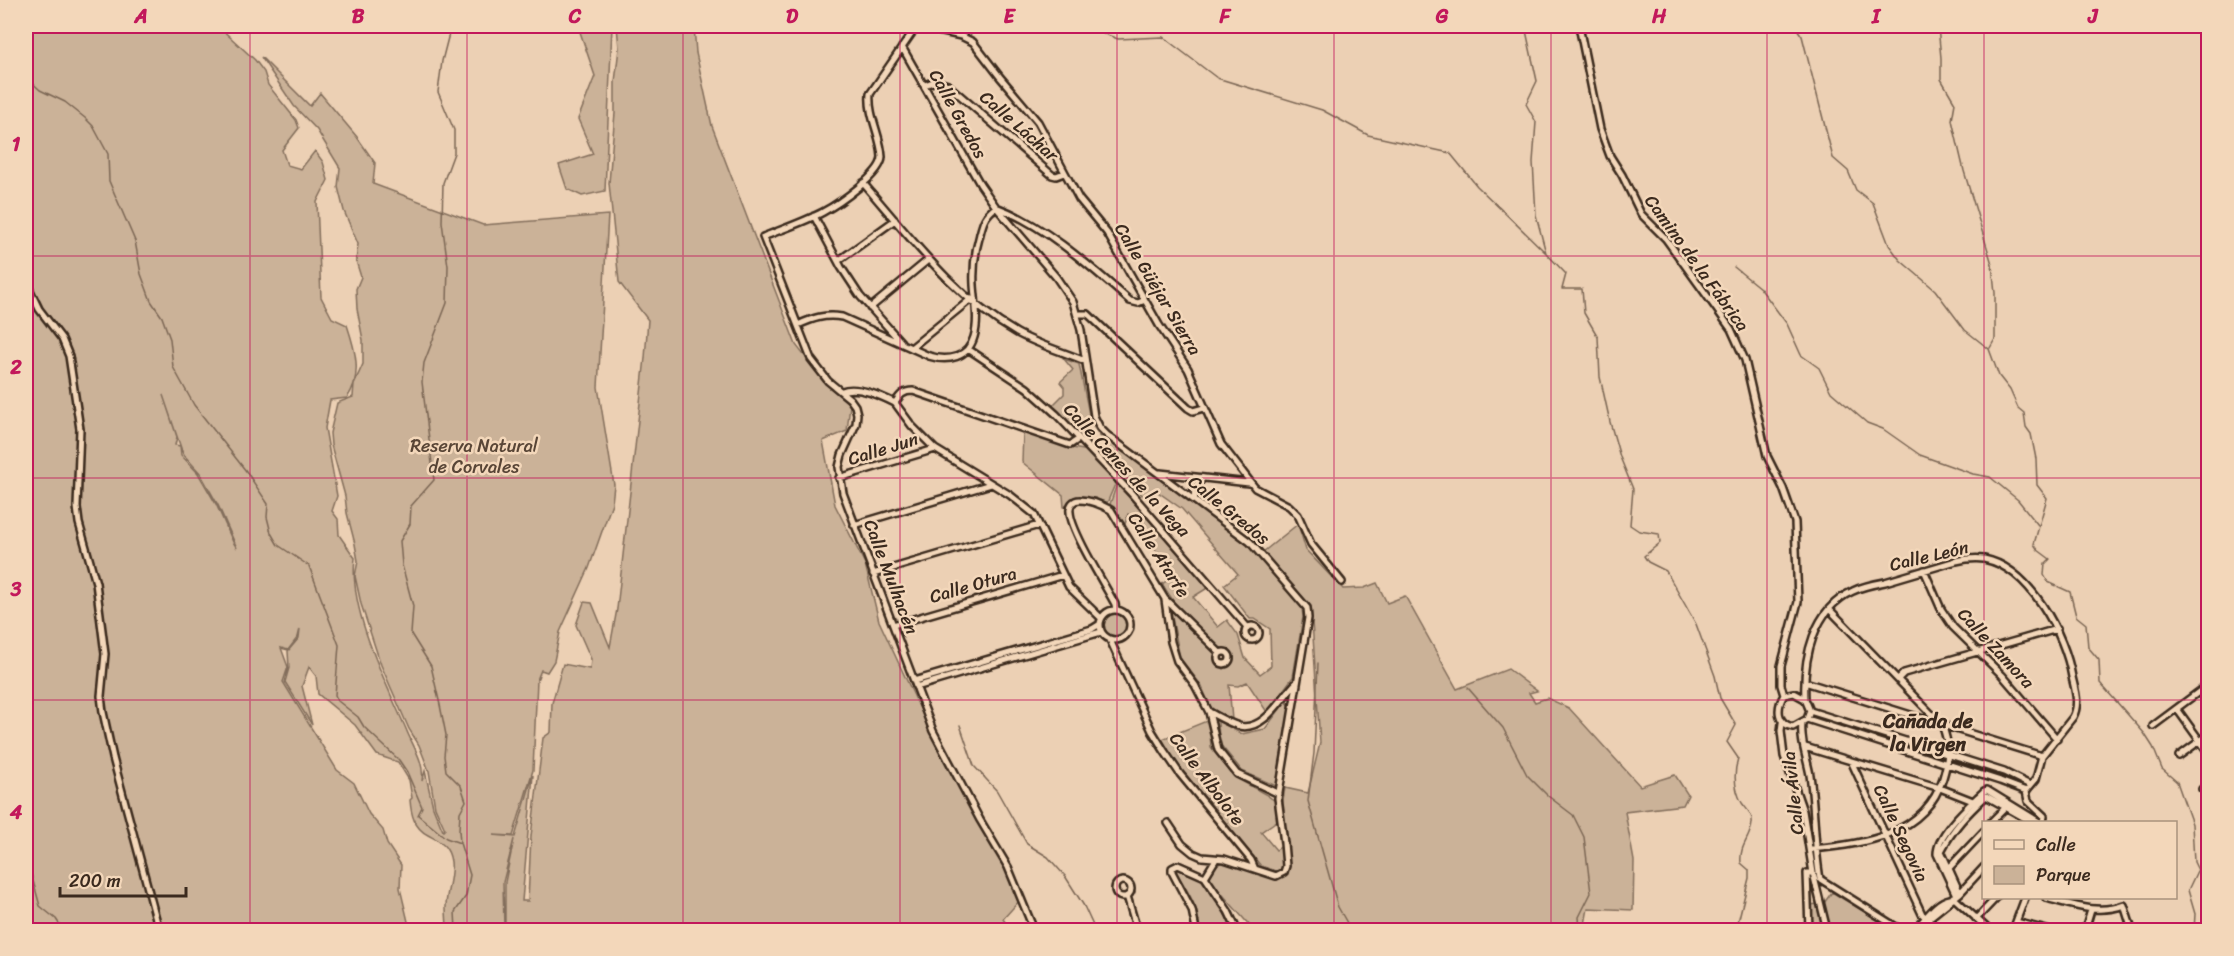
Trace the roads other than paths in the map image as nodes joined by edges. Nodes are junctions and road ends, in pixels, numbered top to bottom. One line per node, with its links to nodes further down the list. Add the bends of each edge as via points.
1 (1579, 26): 59 (street, Camino de la Fábrica, via 1600,129 1610,156 1641,214 1666,239 1731,329 1745,360 1767,456 1796,522 1797,602 1780,666)
2 (902, 47): 3 (street, Calle Gredos); 4 (street, Calle Güéjar Sierra, via 912,33 925,28 973,42 1038,122); 5 (street, via 870,94 869,105 882,155 881,164)
3 (925, 85): 4 (street, Calle Láchar, via 935,81 948,85 1052,175); 6 (street, Calle Gredos)
4 (1064, 173): 12 (street, Calle Güéjar Sierra, via 1079,199 1107,232)
5 (864, 183): 7 (street); 8 (street)
6 (996, 207): 12 (street, via 1075,253 1130,301); 13 (street, via 984,219 977,242); 15 (street, Calle Gredos, via 1066,290)
7 (814, 216): 10 (street); 16 (street, Calle Mulhacén, via 764,237)
8 (895, 220): 9 (street); 10 (street)
9 (928, 260): 13 (street); 14 (street)
10 (838, 261): 14 (street)
11 (26, 282): 115 (street, via 69,356 80,429 77,507 96,583 105,654 103,712)
12 (1145, 300): 25 (street, Calle Güéjar Sierra, via 1188,369)
13 (973, 301): 18 (street); 19 (street, via 975,334); 21 (street, via 1014,331)
14 (870, 308): 17 (street)
15 (1078, 314): 20 (street, Calle Gredos); 25 (street, via 1088,314 1188,408)
16 (798, 325): 17 (street, via 823,315 842,317); 23 (street, Calle Mulhacén, via 811,359)
17 (904, 345): 18 (street)
18 (910, 348): 19 (street, via 940,360)
19 (968, 349): 26 (street, Calle Cenes de la Vega, via 1027,388)
20 (1084, 351): 21 (street); 22 (street, Calle Gredos)
21 (1069, 355): 22 (street)
22 (1085, 361): 28 (street, Calle Gredos, via 1094,416 1100,428)
23 (842, 392): 24 (street, via 849,388); 29 (street, Calle Mulhacén, via 857,414 842,455)
24 (895, 403): 26 (street, via 900,394 913,391 1070,445); 27 (street)
25 (1204, 408): 31 (street, Calle Güéjar Sierra, via 1221,444)
26 (1079, 439): 45 (street, Calle Cenes de la Vega)
27 (935, 448): 29 (street, Calle Jun); 32 (street)
28 (1159, 473): 30 (street); 33 (street, Calle Gredos)
29 (839, 478): 34 (street, Calle Mulhacén)
30 (1203, 478): 31 (street); 33 (street, via 1194,488)
31 (1249, 483): 39 (street, Calle Güéjar Sierra, via 1298,515 1311,544)
32 (991, 484): 34 (street); 35 (street, via 1034,514)
33 (1195, 500): 53 (street, Calle Gredos, via 1250,542 1307,608)
34 (855, 525): 37 (street, Calle Mulhacén)
35 (1039, 525): 37 (street); 38 (street)
36 (1924, 570): 41 (street, Calle León, via 1854,590); 46 (street, Calle León, via 1970,559 2000,565 2029,588); 50 (street, Calle Zamora, via 1941,609)
37 (873, 574): 44 (street, Calle Mulhacén)
38 (1063, 575): 43 (street); 44 (street, Calle Otura)
39 (1342, 582)
40 (1165, 599): 42 (street, Calle Atarfe, via 1111,510 1076,500 1070,510 1074,528); 51 (street, Calle Atarfe); 65 (street, via 1177,661)
41 (1829, 609): 52 (street); 55 (street, Calle León, via 1814,635)
42 (1116, 610): 43 (street); 48 (street, via 1128,619 1129,629 1124,637)
43 (1100, 621): 47 (street); 49 (street, via 1092,628)
44 (893, 625): 54 (street, Calle Mulhacén)
45 (1248, 628)
46 (2058, 629): 50 (street); 74 (street, Calle León, via 2070,666 2077,710)
47 (1101, 632): 48 (street); 49 (street)
48 (1110, 640): 99 (street, Calle Albolote, via 1165,752)
49 (1045, 646): 54 (street)
50 (1978, 652): 52 (street); 74 (street, Calle Zamora)
51 (1220, 653)
52 (1898, 678): 62 (street)
53 (1297, 682): 57 (street); 61 (street, Calle Gredos)
54 (915, 684): 116 (street, Calle Mulhacén, via 933,731 1008,867)
55 (1805, 685): 58 (street); 60 (street, Calle León); 66 (street)
56 (2208, 686): 63 (street)
57 (1285, 694): 61 (street); 65 (street, via 1264,720 1252,727)
58 (1798, 694): 59 (street); 60 (street)
59 (1784, 695): 68 (street, via 1780,701)
60 (1805, 699): 64 (street)
61 (1295, 700): 88 (street, Calle Gredos)
62 (1928, 709): 66 (street); 69 (street)
63 (2177, 709): 70 (street); 75 (street)
64 (1810, 711): 67 (street); 78 (street)
65 (1209, 712): 88 (street, via 1218,750 1237,774)
66 (1922, 719): 69 (street)
67 (1805, 722): 71 (street); 72 (street, Calle Ávila); 82 (street)
68 (1782, 723): 71 (street); 97 (street, via 1785,756)
69 (1941, 725): 78 (street); 79 (street)
70 (2153, 726)
71 (1793, 727): 72 (street, Calle Ávila)
72 (1801, 734): 76 (street, Calle Ávila)
73 (2208, 735): 75 (street)
74 (2057, 739): 79 (street, Calle León)
75 (2200, 741): 77 (street); 80 (street)
76 (1805, 747): 81 (street); 97 (street, Calle Ávila, via 1812,798)
77 (2208, 752)
78 (1949, 755): 82 (street); 84 (street, via 2004,772)
79 (2042, 756): 84 (street, Calle León, via 2037,779)
80 (2179, 756)
81 (1851, 761): 85 (street); 96 (street, Calle Segovia)
82 (1947, 764): 85 (street); 87 (street)
83 (2208, 784): 86 (street)
84 (2030, 785): 87 (street, Calle León)
85 (1940, 788): 89 (street); 96 (street, via 1912,823)
86 (2202, 789)
87 (2026, 791): 93 (street, via 2028,801 2044,816)
88 (1279, 794): 99 (street, Calle Gredos, via 1286,866 1276,876)
89 (1976, 802): 90 (street, via 1986,793); 101 (street, via 1953,829 1941,851)
90 (2007, 806): 91 (street); 92 (street)
91 (2028, 820)
92 (1992, 821)
93 (2042, 821)
94 (1167, 823): 98 (street, Calle Gredos, via 1188,850)
95 (1982, 832): 101 (street)
96 (1886, 836): 97 (street); 112 (street, Calle Segovia)
97 (1812, 849): 102 (street); 104 (street)
98 (1216, 860): 99 (street, Calle Gredos); 103 (street)
99 (1255, 868)
100 (1982, 868): 107 (street)
101 (1947, 870): 107 (street)
102 (1813, 873): 104 (street); 105 (street, via 1807,873)
103 (1205, 877): 118 (street, via 1178,865 1172,872 1192,910); 119 (street)
104 (1817, 880): 105 (street); 121 (street); 122 (street)
105 (1807, 882): 120 (street)
106 (1127, 896): 117 (street)
107 (1955, 896): 112 (street, via 1946,899); 113 (street); 125 (street)
108 (1994, 899): 113 (street)
109 (2024, 899): 114 (street)
110 (2053, 899): 111 (street)
111 (2091, 910): 129 (street); 130 (street, via 2112,910 2124,905)
112 (1926, 918): 123 (street); 124 (street)
113 (1976, 919): 126 (street)
114 (2016, 922): 127 (street); 128 (street)
115 (159, 930)
116 (1034, 930)
117 (1137, 930)
118 (1196, 930)
119 (1236, 930)
120 (1809, 930)
121 (1827, 930)
122 (1901, 930)
123 (1918, 930)
124 (1939, 930)
125 (1983, 930)
126 (1989, 930)
127 (2013, 930)
128 (2047, 930)
129 (2085, 930)
130 (2132, 930)

